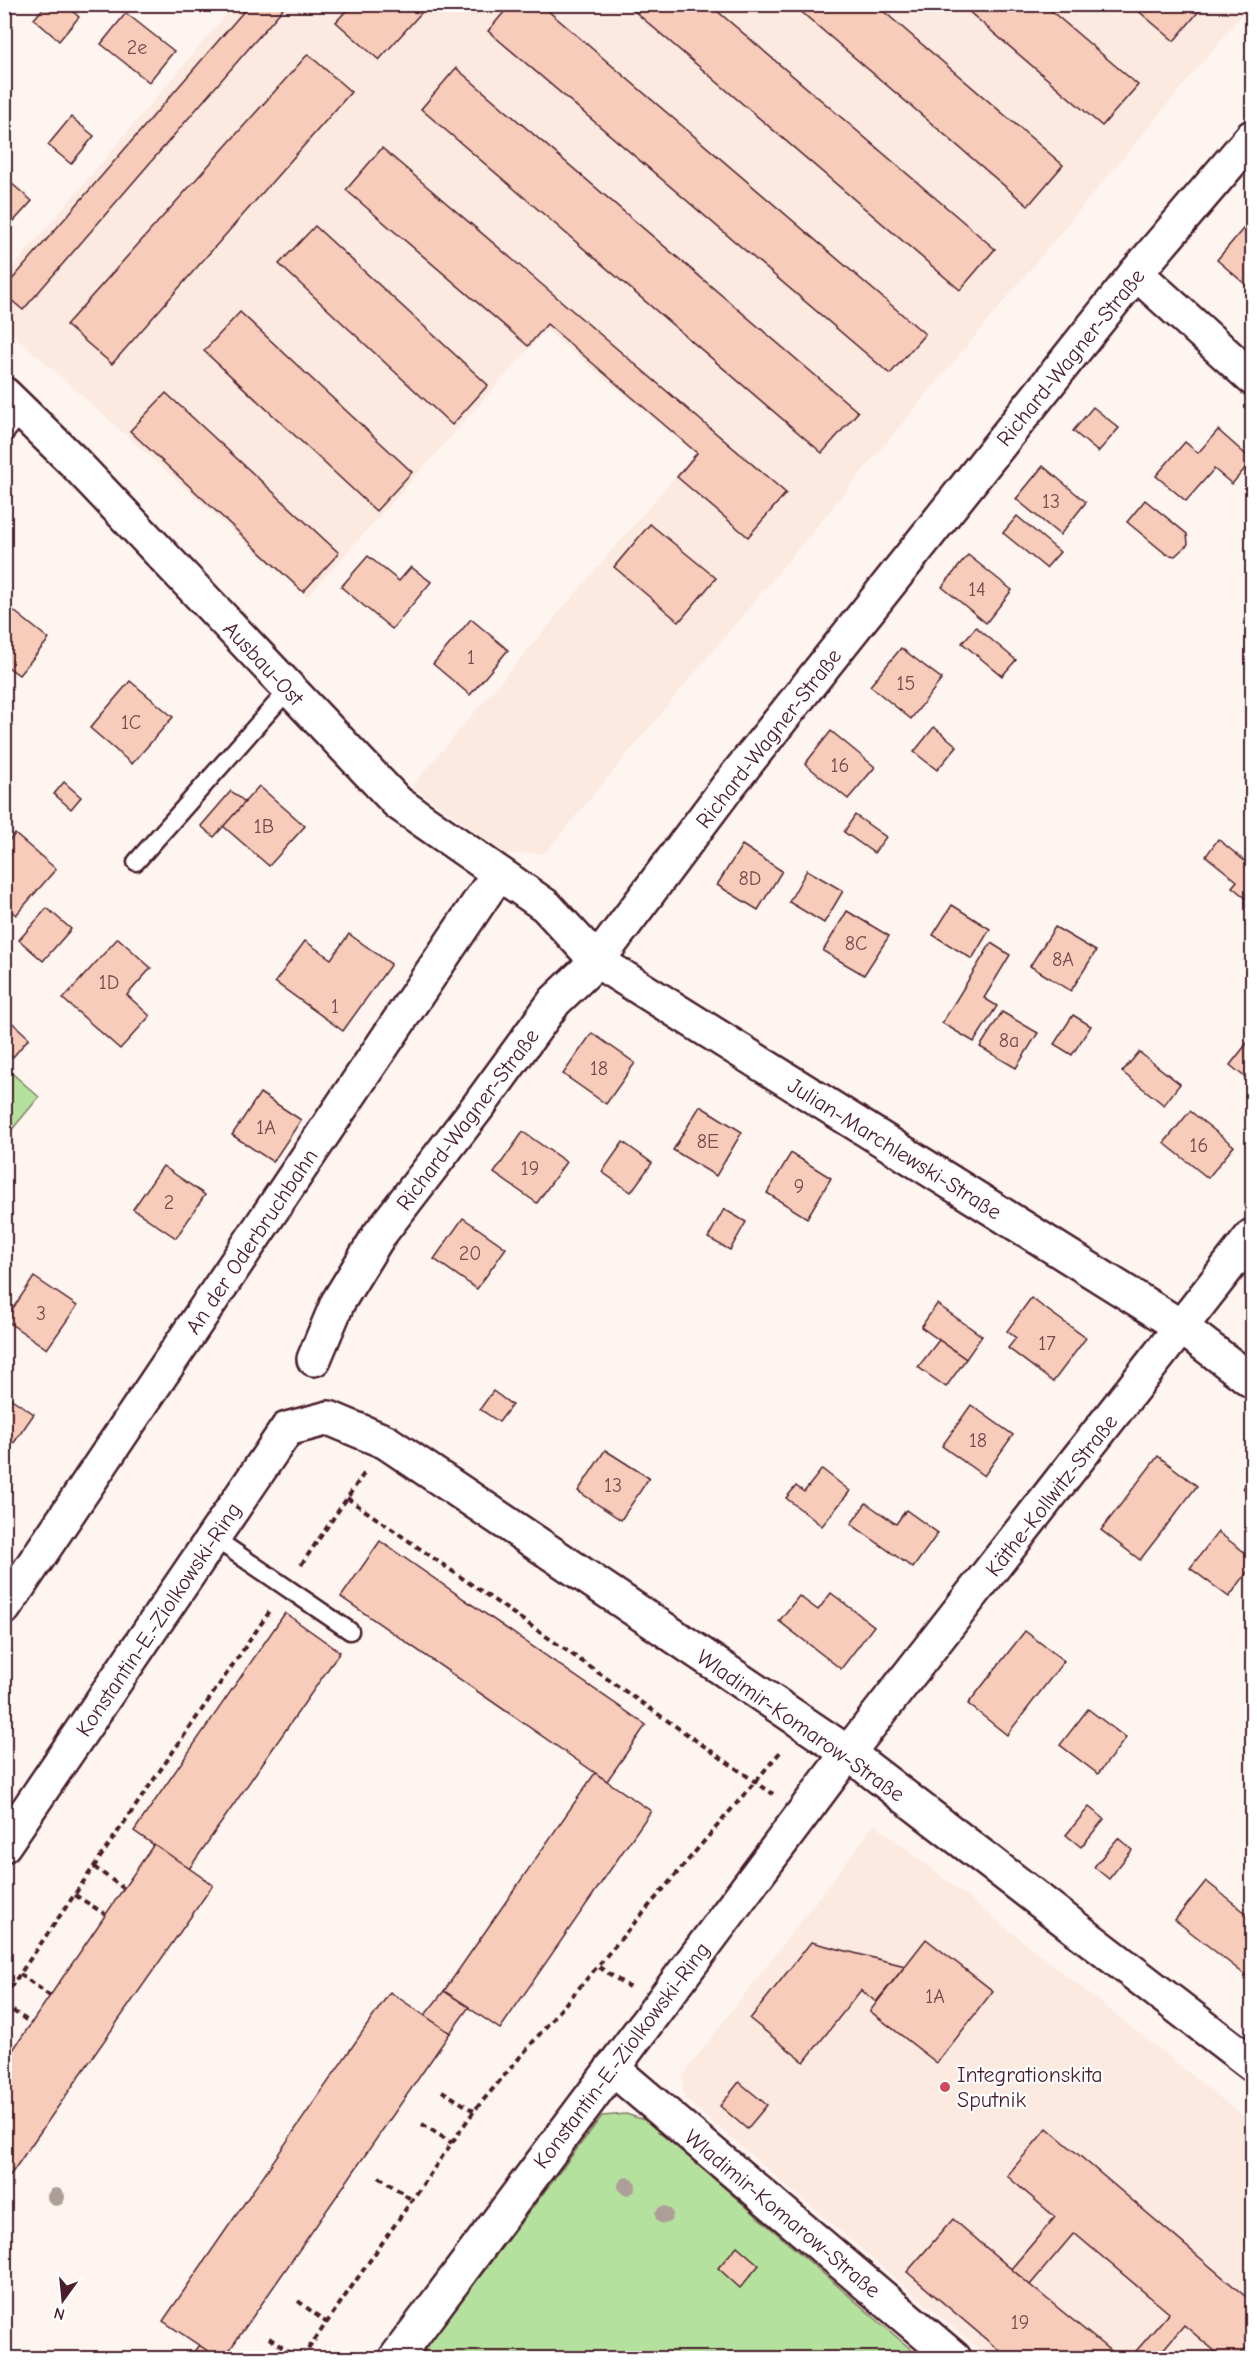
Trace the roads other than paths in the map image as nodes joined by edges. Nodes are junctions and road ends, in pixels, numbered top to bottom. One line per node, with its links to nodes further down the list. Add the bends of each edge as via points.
1 (1252, 137): 2 (street, Richard-Wagner-Straße)
2 (1136, 273): 3 (street); 9 (street, Richard-Wagner-Straße, via 729,785)
3 (1252, 378)
4 (10, 413): 5 (street, Ausbau-Ost, via 72,460)
5 (289, 689): 6 (lane); 7 (street, Ausbau-Ost, via 398,803)
6 (136, 862)
7 (498, 874): 8 (street, Ausbau-Ost); 16 (street, An der Oderbruchbahn)
8 (546, 906): 9 (street, Julian-Marchlewski-Straße)
9 (597, 961): 11 (street, Julian-Marchlewski-Straße); 12 (street, Richard-Wagner-Straße, via 555,1001 379,1235 338,1302)
10 (1252, 1236): 11 (street, Käthe-Kollwitz-Straße)
11 (1180, 1326): 13 (street, Julian-Marchlewski-Straße); 18 (street, Käthe-Kollwitz-Straße, via 1161,1356)
12 (315, 1359)
13 (1252, 1381)
14 (329, 1418): 15 (street, Konstantin-E.-Ziolkowski-Ring, via 287,1429); 18 (street, Wladimir-Komarow-Straße, via 386,1442)
15 (214, 1538): 17 (lane); 19 (street, Konstantin-E.-Ziolkowski-Ring)
16 (4, 1608)
17 (350, 1631)
18 (848, 1753): 20 (street, Wladimir-Komarow-Straße); 21 (street, Konstantin-E.-Ziolkowski-Ring)
19 (4, 1845)
20 (1252, 2064)
21 (612, 2068): 22 (street, Konstantin-E.-Ziolkowski-Ring); 23 (street, Wladimir-Komarow-Straße)
22 (396, 2358)
23 (954, 2358)

